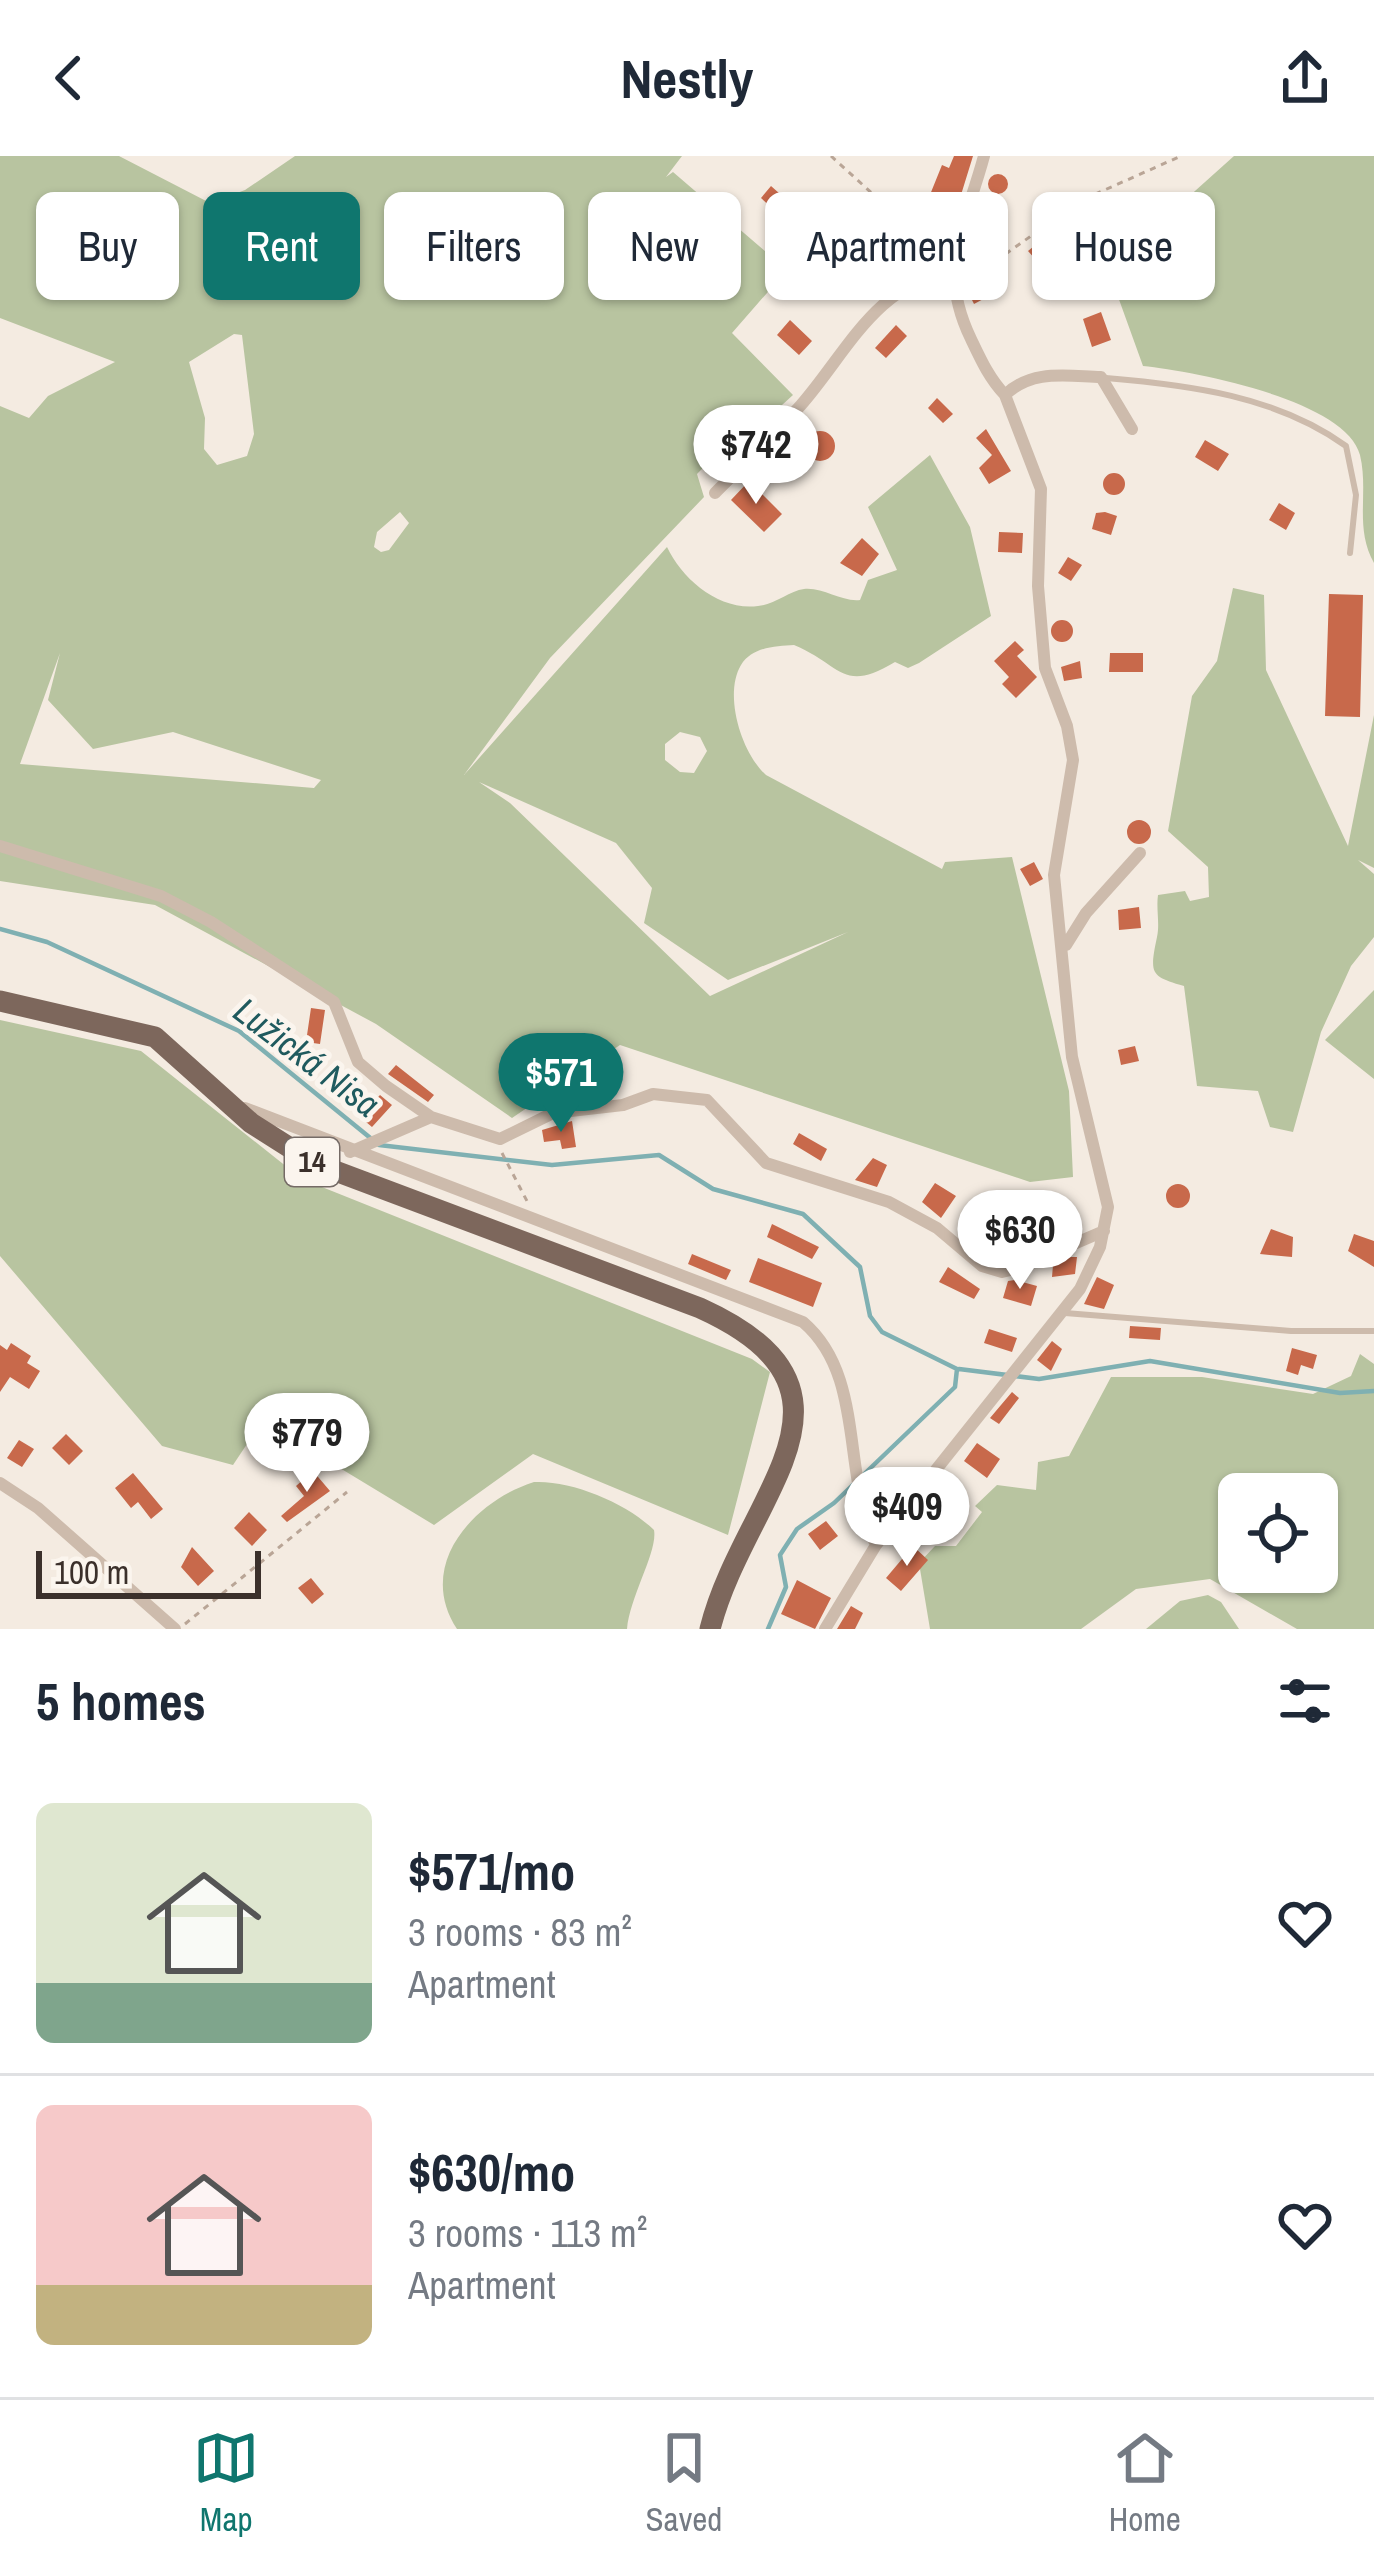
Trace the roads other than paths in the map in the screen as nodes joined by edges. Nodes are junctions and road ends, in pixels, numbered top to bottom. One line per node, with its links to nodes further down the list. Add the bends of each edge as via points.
1 (984, 156): 2 (street)
2 (974, 192)
3 (888, 300): 8 (street)
4 (956, 300): 6 (street)
5 (1101, 377): 6 (street, via 1042,375); 7 (street); 9 (lane, via 1193,386 1310,420 1346,446 1356,495)
6 (1006, 395): 12 (street, via 1041,488 1045,668 1073,760 1054,875)
7 (1132, 429)
8 (716, 493)
9 (1350, 553)
10 (0, 846): 15 (street, via 161,896 211,922 334,1002 358,1062)
11 (1140, 853): 12 (street)
12 (1065, 946): 17 (street, via 1072,1057 1108,1208)
13 (0, 1001): 14 (main road, 14, via 155,1036)
14 (226, 1099): 16 (street); 23 (main road, 14, via 314,1163 700,1308 772,1352 795,1389 795,1417)
15 (431, 1117): 16 (street); 17 (street, via 500,1139 553,1112 653,1094 707,1100 766,1163 889,1202 982,1266 1018,1268)
16 (349, 1152): 21 (street, via 802,1322 824,1340 846,1399 851,1466)
17 (1103, 1232): 18 (street)
18 (1061, 1313): 19 (lane); 21 (street)
19 (1374, 1331)
20 (0, 1483): 22 (street)
21 (876, 1545): 24 (street)
22 (177, 1629)
23 (710, 1629)
24 (825, 1629)

